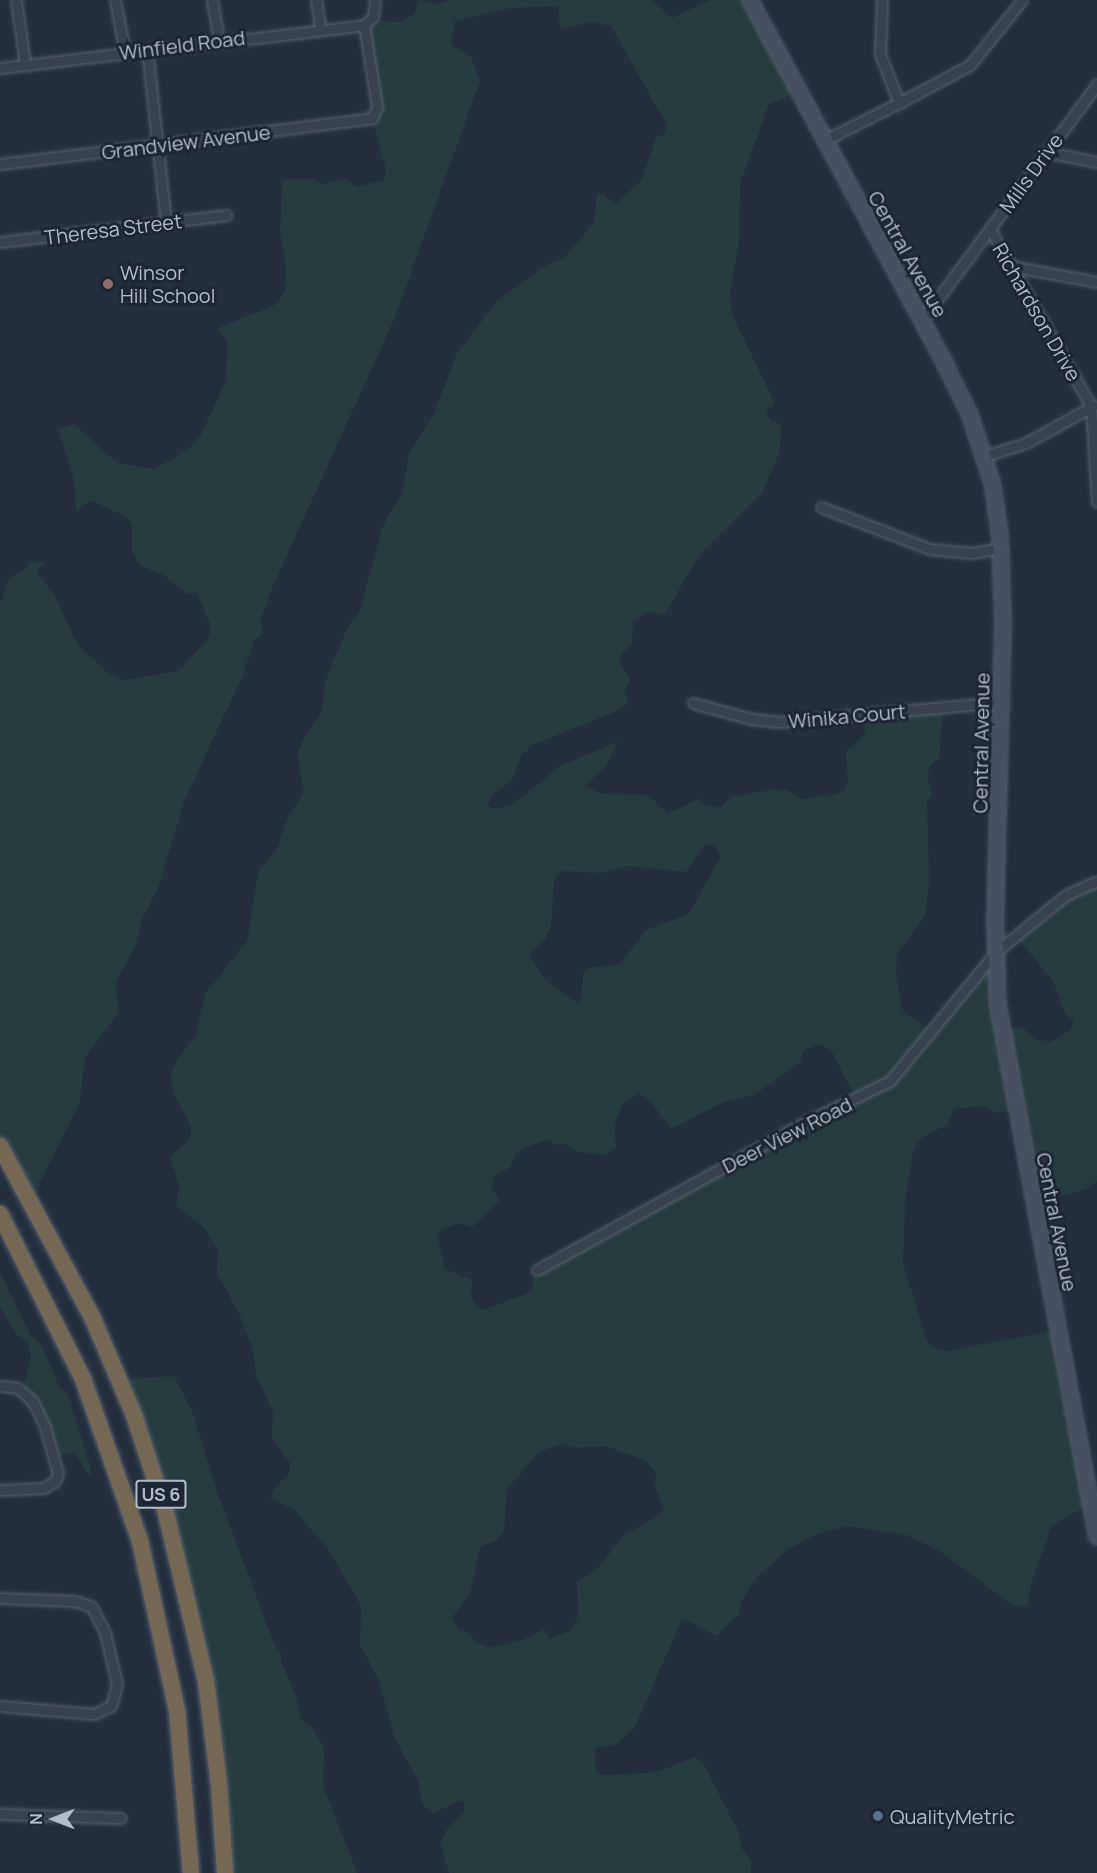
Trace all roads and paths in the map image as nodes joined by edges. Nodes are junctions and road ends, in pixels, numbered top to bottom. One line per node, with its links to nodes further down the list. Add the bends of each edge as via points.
1 (16, 0): 14 (street)
2 (115, 0): 13 (street)
3 (212, 0): 11 (street)
4 (316, 0): 10 (street)
5 (375, 0): 9 (street, via 373,17)
6 (750, 0): 18 (main road, Central Avenue)
7 (882, 0): 17 (street, via 880,54)
8 (1022, 0): 17 (street, via 970,65)
9 (364, 25): 10 (street, Winfield Road); 19 (street, Grandview Avenue, via 377,107 372,118)
10 (321, 30): 11 (street, Winfield Road)
11 (219, 41): 12 (street, Winfield Road)
12 (147, 50): 13 (street, Winfield Road); 19 (street)
13 (125, 53): 14 (street, Winfield Road)
14 (25, 64): 15 (street, Winfield Road)
15 (0, 68)
16 (1097, 84): 20 (street, Mills Drive)
17 (899, 103): 18 (street)
18 (825, 140): 29 (main road, Central Avenue)
19 (159, 145): 22 (street, Grandview Avenue); 24 (street)
20 (1046, 152): 21 (street); 25 (street, Mills Drive)
21 (1097, 162)
22 (0, 164)
23 (226, 215): 24 (street, Theresa Street)
24 (166, 223): 26 (street, Theresa Street)
25 (990, 229): 27 (street, Richardson Drive); 29 (street, Mills Drive)
26 (0, 242)
27 (1010, 266): 28 (street); 30 (street, Richardson Drive)
28 (1097, 282)
29 (922, 320): 31 (main road, Central Avenue, via 970,415)
30 (1094, 406): 31 (street, via 1026,443); 32 (street, Richardson Drive)
31 (985, 456): 34 (main road, Central Avenue)
32 (1097, 502)
33 (821, 507): 34 (street, via 930,549 971,553)
34 (1001, 548): 35 (main road, Central Avenue)
35 (1002, 702): 36 (street, Winika Court, via 779,722 751,719); 38 (main road, Central Avenue)
36 (693, 703)
37 (1097, 881): 38 (street, Deer View Road, via 1066,895)
38 (996, 952): 41 (street, Deer View Road, via 890,1081 796,1127); 44 (main road, Central Avenue, via 1002,1042)
39 (0, 1146): 50 (highway, US 6, via 93,1319 134,1415 160,1491 185,1580 206,1681)
40 (0, 1214): 49 (highway, US 6, via 83,1379 137,1530 177,1710)
41 (537, 1270)
42 (0, 1386): 43 (street, via 18,1388 33,1402 58,1474 49,1486 31,1491)
43 (0, 1490)
44 (1097, 1537)
45 (0, 1598): 46 (street, via 75,1601 92,1607 100,1618 115,1667 117,1691 109,1709 78,1714)
46 (0, 1706)
47 (0, 1814): 48 (street)
48 (121, 1818)
49 (191, 1873)
50 (225, 1873)

